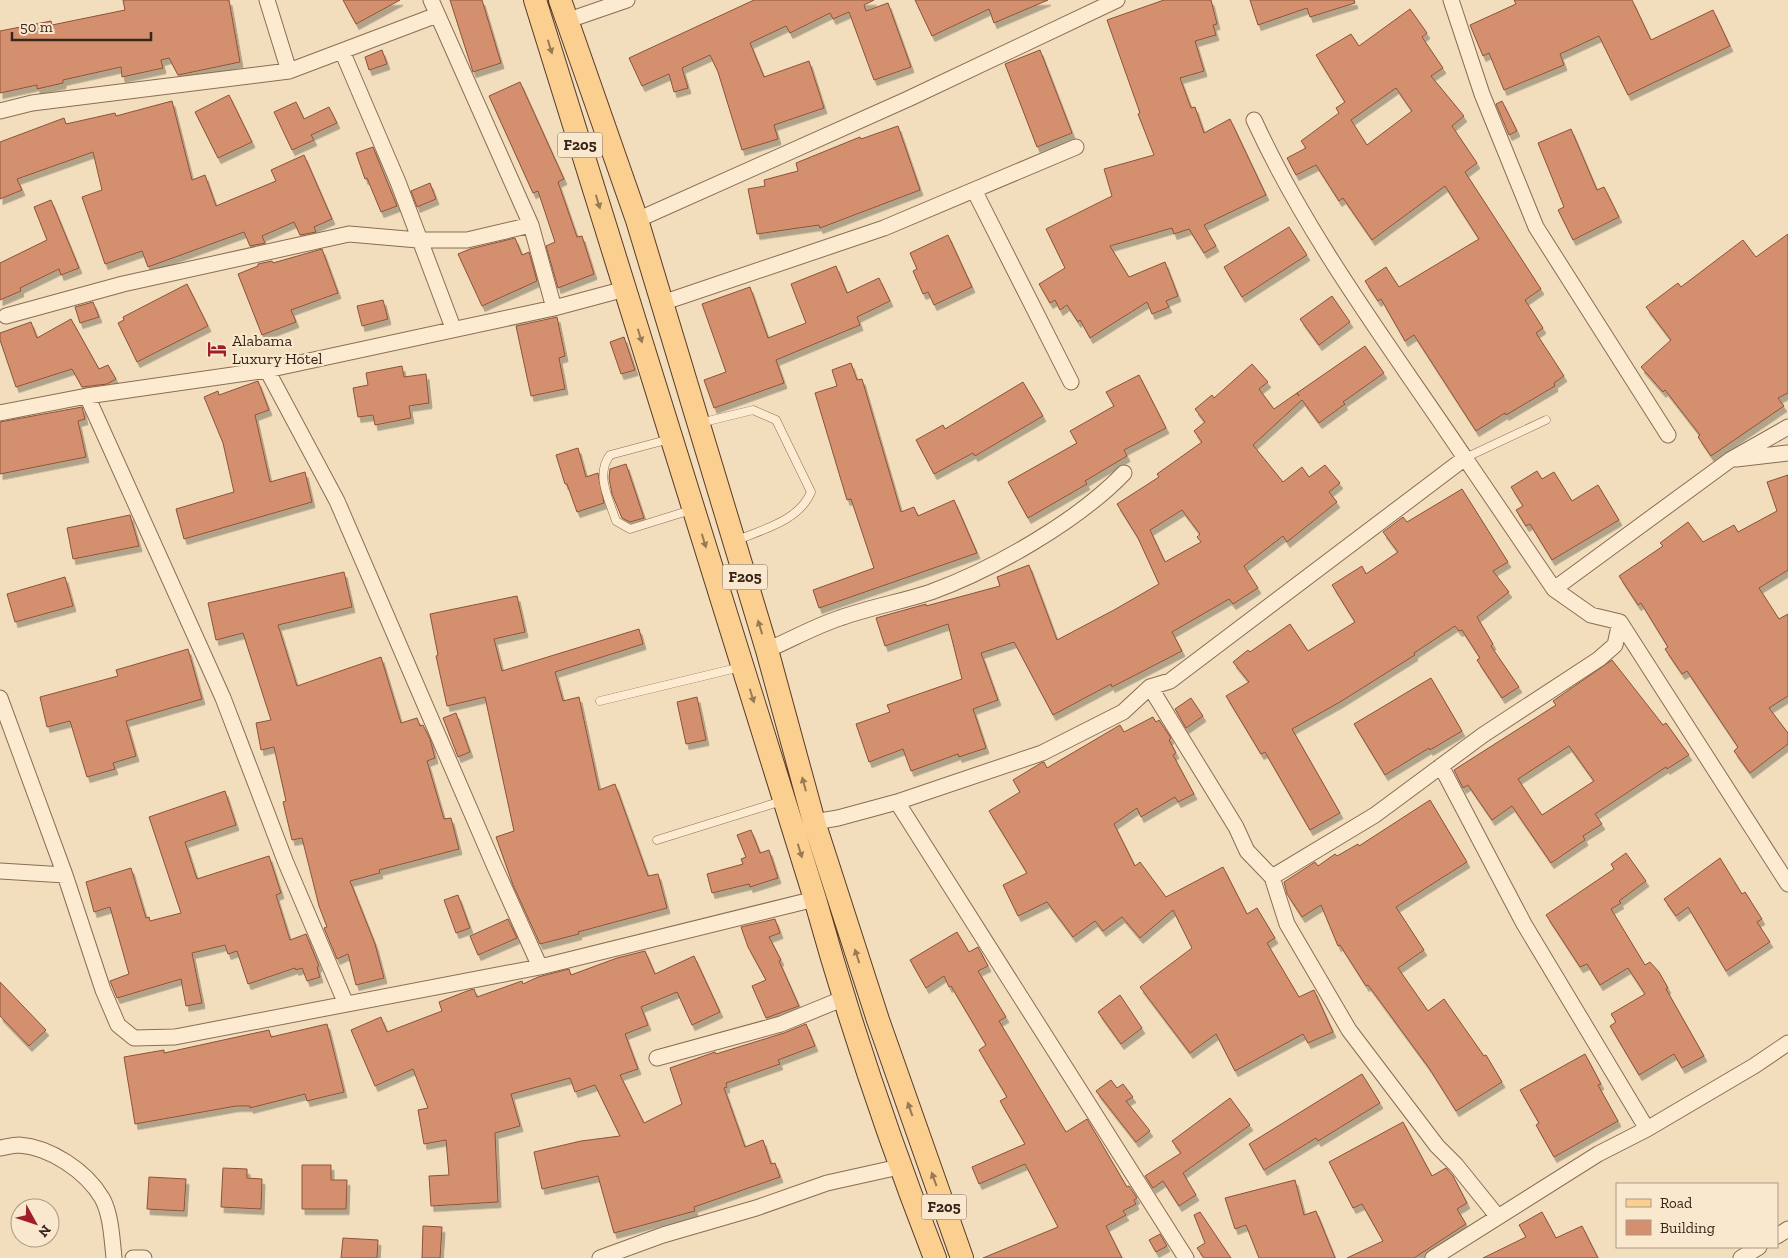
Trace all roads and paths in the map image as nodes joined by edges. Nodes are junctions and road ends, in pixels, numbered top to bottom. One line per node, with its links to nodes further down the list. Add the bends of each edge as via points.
1 (267, 0): 10 (street)
2 (431, 0): 8 (street)
3 (536, 0): 18 (main road, F205, one-way to 18)
4 (627, 0): 7 (street)
5 (1117, 0): 15 (street, via 908,100)
6 (1452, 0): 30 (street, via 1482,94 1536,227)
7 (563, 10): 15 (main road, F205)
8 (437, 14): 9 (street); 16 (street)
9 (342, 51): 10 (street); 17 (street, via 398,182)
10 (289, 71): 11 (street, via 32,103)
11 (0, 111)
12 (1254, 120): 33 (street, via 1288,188)
13 (1076, 147): 14 (street)
14 (974, 190): 19 (street, via 884,228); 24 (street)
15 (637, 220): 19 (main road, F205)
16 (531, 225): 17 (street, via 466,240); 20 (street)
17 (418, 240): 21 (street, via 349,234 123,284); 22 (street)
18 (625, 289): 20 (street); 31 (main road, F205, one-way to 31)
19 (662, 303): 28 (main road, F205)
20 (554, 308): 23 (street)
21 (6, 316)
22 (452, 326)
23 (267, 370): 25 (street); 55 (street, via 337,501)
24 (1070, 382)
25 (87, 396): 26 (street); 57 (street, via 223,698 286,863)
26 (0, 414)
27 (1546, 420): 33 (lane)
28 (698, 423): 37 (main road, F205); 37 (lane, via 753,410 776,420 812,492 806,505 795,515)
29 (1788, 427): 34 (street)
30 (1668, 435)
31 (672, 438): 36 (main road, F205); 36 (lane, via 610,455 604,463 601,472 616,521 630,529)
32 (1788, 453): 34 (street)
33 (1465, 458): 38 (street); 42 (street, via 1170,681)
34 (1730, 460): 38 (street)
35 (1124, 473): 40 (street, via 1107,490 1066,519 993,565 932,591 839,618)
36 (694, 509): 41 (main road, F205, one-way to 41)
37 (734, 542): 40 (main road, F205, one-way to 37)
38 (1554, 589): 39 (street, via 1591,615)
39 (1620, 622): 45 (street, via 1615,645 1600,659 1498,724); 53 (street)
40 (767, 650): 48 (main road, F205, one-way to 40)
41 (743, 666): 44 (lane); 46 (main road, F205, one-way to 46)
42 (1150, 686): 47 (street, via 1123,712 1042,753); 52 (street, via 1236,827 1247,852)
43 (0, 698): 51 (street)
44 (600, 701)
45 (1441, 766): 52 (street, via 1376,814); 60 (street, via 1524,924)
46 (784, 801): 49 (lane); 54 (main road, F205, one-way to 54)
47 (897, 802): 48 (street); 71 (street)
48 (814, 822): 70 (main road, F205, one-way to 48, via 878,1020)
49 (657, 840)
50 (0, 871): 51 (street)
51 (65, 875): 57 (street, via 106,998 118,1025 134,1038 175,1037)
52 (1272, 877): 63 (street, via 1287,924 1349,1030 1437,1146)
53 (1788, 884)
54 (815, 899): 55 (street); 56 (main road, F205)
55 (540, 967): 57 (street)
56 (842, 999): 59 (street, via 782,1024); 62 (main road, F205)
57 (346, 1004)
58 (1788, 1043): 60 (street)
59 (657, 1058)
60 (1647, 1129): 63 (street, via 1598,1154)
61 (0, 1148): 65 (street, via 20,1145 61,1158 92,1184 102,1199 109,1222)
62 (899, 1167): 68 (street, via 827,1183); 69 (main road, F205)
63 (1498, 1217): 72 (street)
64 (1757, 1248): 73 (street)
65 (114, 1258)
66 (132, 1258): 67 (street)
67 (144, 1258)
68 (600, 1258)
69 (934, 1258)
70 (962, 1258)
71 (1186, 1258)
72 (1433, 1258)
73 (1741, 1258)

